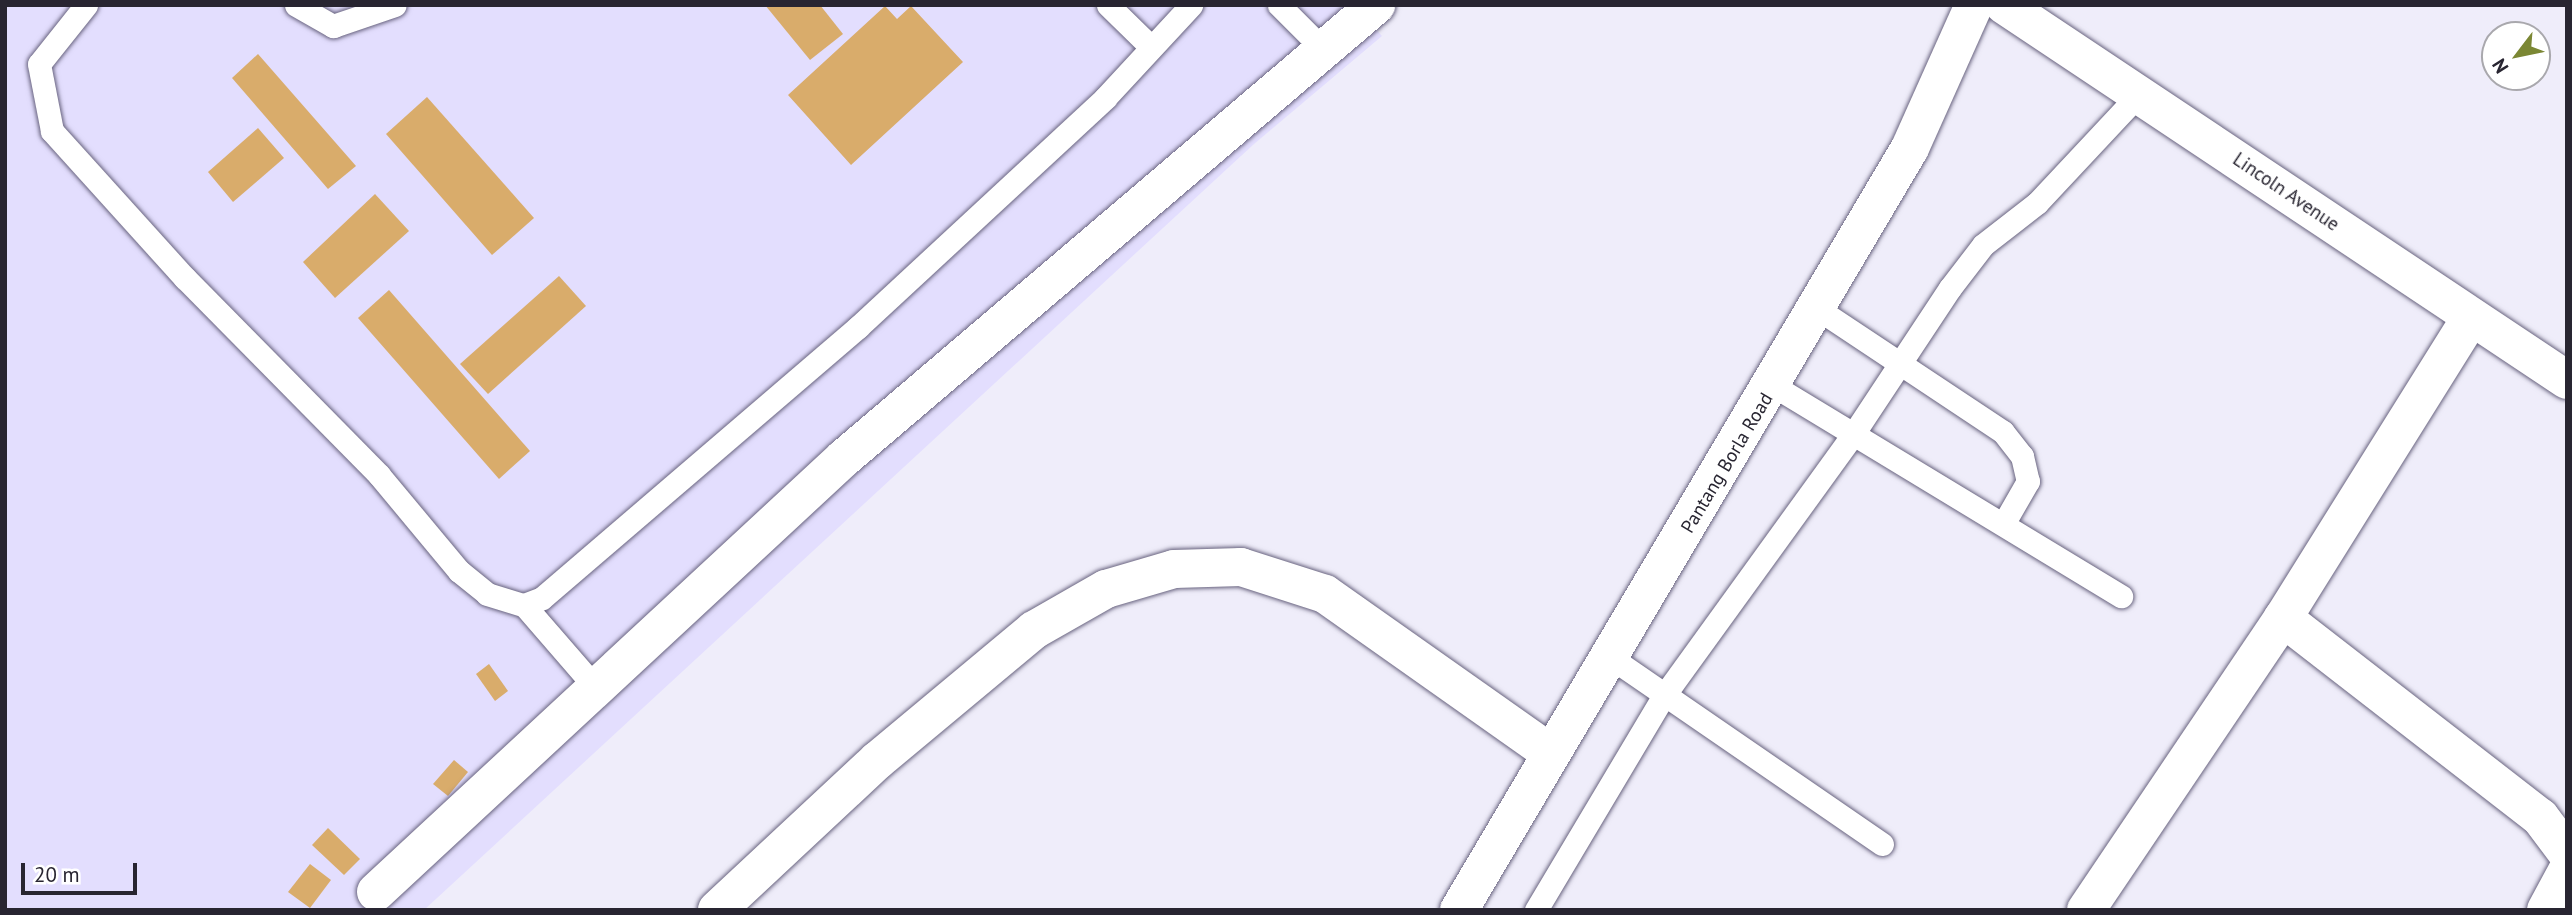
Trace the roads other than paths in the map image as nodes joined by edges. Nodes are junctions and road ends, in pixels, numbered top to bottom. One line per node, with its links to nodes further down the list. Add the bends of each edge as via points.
1 (86, 5): 21 (lane, via 39,64 59,139 379,474 459,571 487,594)
2 (296, 5): 3 (lane, via 333,26)
3 (395, 5)
4 (1108, 5): 10 (lane)
5 (1191, 5): 10 (lane)
6 (1279, 5): 11 (lane)
7 (1376, 5): 11 (street)
8 (1975, 5): 13 (street, Pantang Borla Road, via 1921,128)
9 (2004, 5): 12 (street, Lincoln Avenue)
10 (1151, 47): 21 (lane, via 1105,98 858,327 542,598)
11 (1324, 50): 24 (street, via 844,458)
12 (2140, 93): 14 (street, Lincoln Avenue); 15 (lane, via 2037,203 1983,246)
13 (1818, 309): 15 (lane); 17 (street, Pantang Borla Road)
14 (2471, 317): 16 (street, Lincoln Avenue); 22 (street)
15 (1901, 362): 18 (lane); 19 (lane, via 2003,432 2022,456 2028,481)
16 (2567, 380)
17 (1774, 386): 18 (lane); 23 (street, Pantang Borla Road)
18 (1854, 433): 19 (lane); 25 (lane)
19 (2005, 521): 20 (lane)
20 (2120, 596)
21 (524, 605): 24 (lane)
22 (2283, 618): 28 (street, via 2540,817); 34 (street)
23 (1610, 657): 25 (lane); 26 (street, Pantang Borla Road)
24 (596, 688): 30 (street)
25 (1663, 697): 27 (lane); 33 (lane)
26 (1549, 752): 31 (street, via 1325,594 1241,567 1174,569 1106,589 1034,630 878,761); 32 (street, Pantang Borla Road)
27 (1882, 844)
28 (2567, 853)
29 (2567, 871): 35 (street)
30 (376, 892)
31 (717, 910)
32 (1459, 910)
33 (1536, 910)
34 (2086, 910)
35 (2546, 910)

